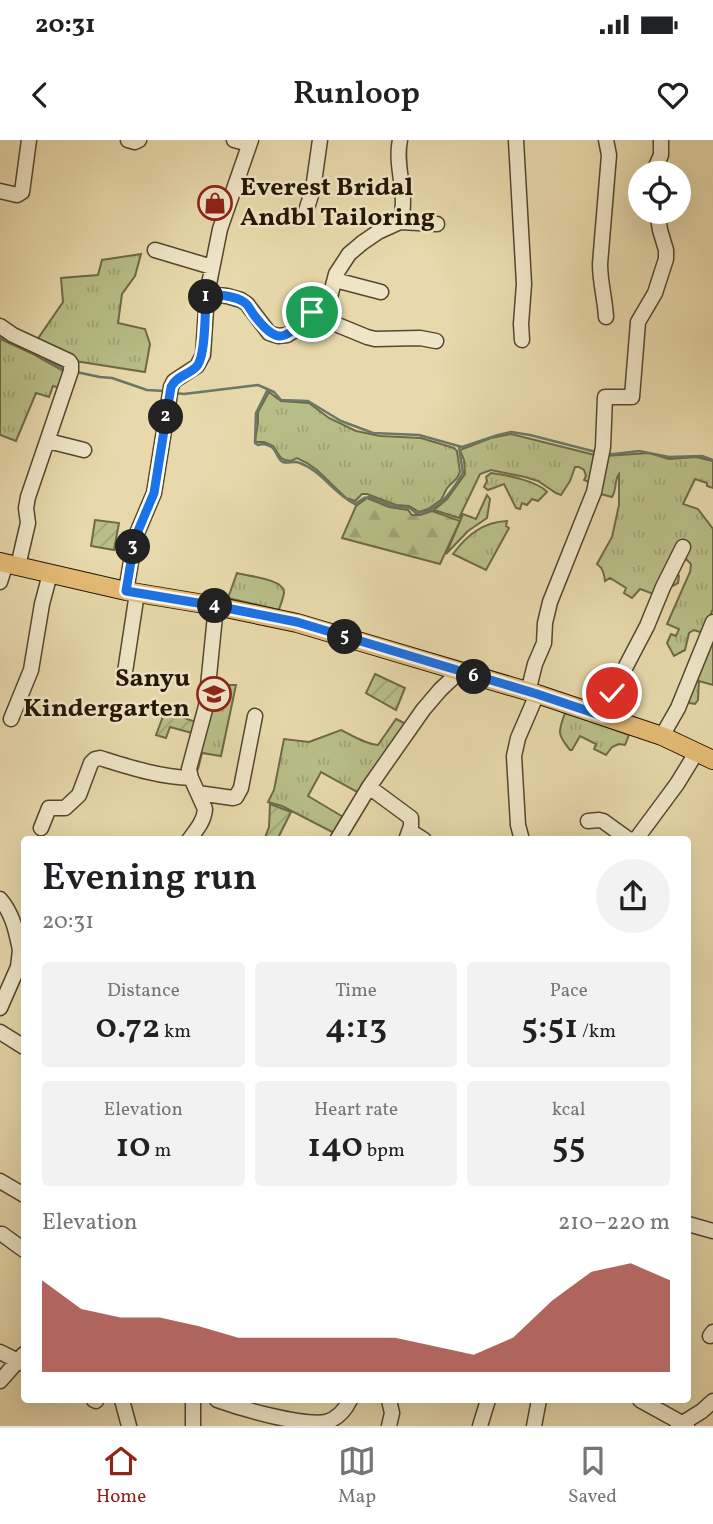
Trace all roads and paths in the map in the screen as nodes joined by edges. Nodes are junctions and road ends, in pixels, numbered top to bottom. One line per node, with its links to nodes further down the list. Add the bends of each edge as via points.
1 (29, 140): 12 (street, via 22,192)
2 (128, 140): 3 (street)
3 (139, 140)
4 (234, 140): 10 (street)
5 (320, 140): 13 (street)
6 (400, 140): 14 (street)
7 (516, 140): 25 (street, via 524,284)
8 (606, 140): 23 (street, via 609,155 600,264)
9 (661, 140): 11 (street)
10 (250, 142): 18 (street, via 219,229)
11 (658, 161)
12 (0, 191)
13 (304, 217)
14 (400, 222): 15 (street); 19 (street, via 349,254)
15 (437, 224)
16 (659, 224): 38 (street, via 665,266 638,323 632,397 605,397 602,453 591,502 550,602)
17 (156, 250): 18 (street)
18 (212, 267): 21 (street)
19 (335, 280): 20 (street); 22 (street, via 330,297)
20 (381, 292)
21 (206, 294): 22 (street, via 241,300 269,333 290,334); 33 (street, via 203,355 197,366 174,381 170,391 154,493 135,538)
22 (307, 317): 26 (street, via 367,337)
23 (606, 317)
24 (0, 326): 27 (street, via 71,364)
25 (522, 340)
26 (436, 341)
27 (48, 441): 28 (street); 30 (street, via 28,496 28,523)
28 (83, 450)
29 (683, 547): 40 (street)
30 (8, 564): 31 (main road); 32 (street)
31 (50, 574): 33 (main road); 41 (street, via 32,670)
32 (0, 582)
33 (132, 592): 34 (main road); 36 (street)
34 (216, 606): 37 (main road, via 297,622); 44 (street, via 206,706)
35 (713, 622): 42 (street)
36 (125, 672)
37 (459, 672): 38 (main road); 45 (street, via 423,710)
38 (532, 693): 40 (main road); 52 (street, via 513,756)
39 (255, 716): 46 (street, via 236,797)
40 (603, 716): 42 (main road)
41 (11, 719)
42 (662, 736): 43 (main road)
43 (705, 757): 54 (street)
44 (191, 778): 46 (street); 48 (street, via 95,759 79,795 65,808 49,808)
45 (369, 787): 50 (street); 51 (street, via 408,815 412,821)
46 (198, 793): 49 (street, via 205,814)
47 (587, 821): 53 (street, via 599,820)
48 (41, 828)
49 (192, 836)
50 (339, 836)
51 (408, 836)
52 (521, 836)
53 (623, 836)
54 (639, 836)
55 (0, 899): 56 (street, via 13,918)
56 (21, 946)
57 (21, 954): 58 (street)
58 (0, 1008)
59 (0, 1032): 60 (street)
60 (21, 1045)
61 (0, 1181): 62 (street)
62 (21, 1193)
63 (691, 1225): 64 (street)
64 (713, 1231)
65 (2, 1234): 66 (street)
66 (21, 1249)
67 (0, 1352): 68 (street)
68 (21, 1359)
69 (21, 1360): 70 (street)
70 (0, 1381)
71 (713, 1401): 80 (street)
72 (123, 1403): 81 (street)
73 (193, 1403): 82 (street)
74 (227, 1403): 75 (street, via 301,1424 333,1419)
75 (348, 1403)
76 (390, 1403): 83 (street)
77 (487, 1403): 84 (street)
78 (538, 1403): 85 (street)
79 (645, 1403): 80 (street)
80 (682, 1425)
81 (129, 1426)
82 (193, 1426)
83 (388, 1426)
84 (480, 1426)
85 (534, 1426)

